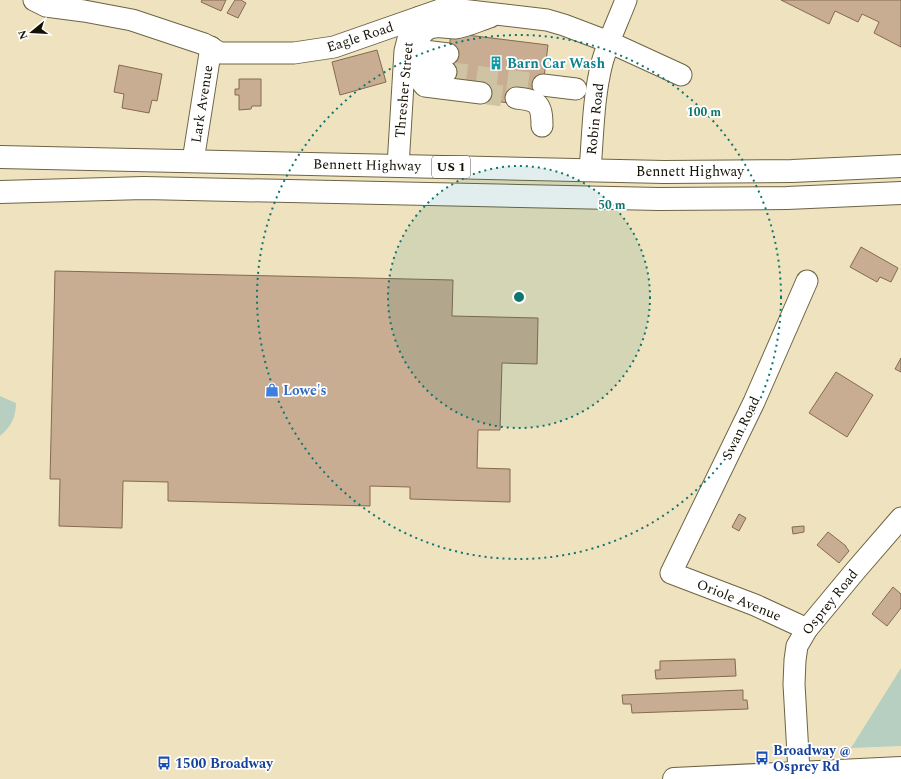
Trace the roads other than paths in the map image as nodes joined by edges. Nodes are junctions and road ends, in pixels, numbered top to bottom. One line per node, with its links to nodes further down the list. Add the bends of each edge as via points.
1 (626, 0): 5 (street, Robin Road)
2 (40, 9): 6 (street, Eagle Road, via 84,11 132,20)
3 (498, 15): 4 (street, Eagle Road, via 440,10); 5 (street, Eagle Road, via 547,20); 7 (street, via 455,28 432,27 422,34)
4 (420, 17): 6 (street, Eagle Road, via 334,47 294,53 220,53); 17 (street, Thresher Street, via 408,39 405,51)
5 (609, 42): 9 (street, Eagle Road); 19 (street, Robin Road, via 597,85)
6 (210, 47): 16 (street, Lark Avenue)
7 (416, 52): 8 (street); 12 (street, via 416,72 425,86)
8 (447, 63)
9 (682, 75)
10 (542, 85): 11 (street)
11 (576, 89)
12 (480, 93)
13 (516, 98): 14 (street, via 529,99 539,105)
14 (542, 126)
15 (0, 157): 16 (main road, Bennett Highway / US 1)
16 (194, 161): 17 (main road, Bennett Highway / US 1)
17 (398, 166): 19 (main road, Bennett Highway / US 1)
18 (901, 166): 19 (main road, Bennett Highway / US 1, via 728,172)
19 (590, 170)
20 (2, 192): 21 (main road, Bennett Highway / US 1, via 144,188 675,199)
21 (901, 193)
22 (807, 281): 24 (street, Swan Road, via 754,402)
23 (901, 518): 25 (street, Osprey Road)
24 (671, 573): 25 (street, Oriole Avenue, via 755,605)
25 (807, 629): 27 (street, Osprey Road, via 797,646 795,660)
26 (901, 768): 27 (main road)
27 (799, 772): 28 (main road)
28 (674, 779)

